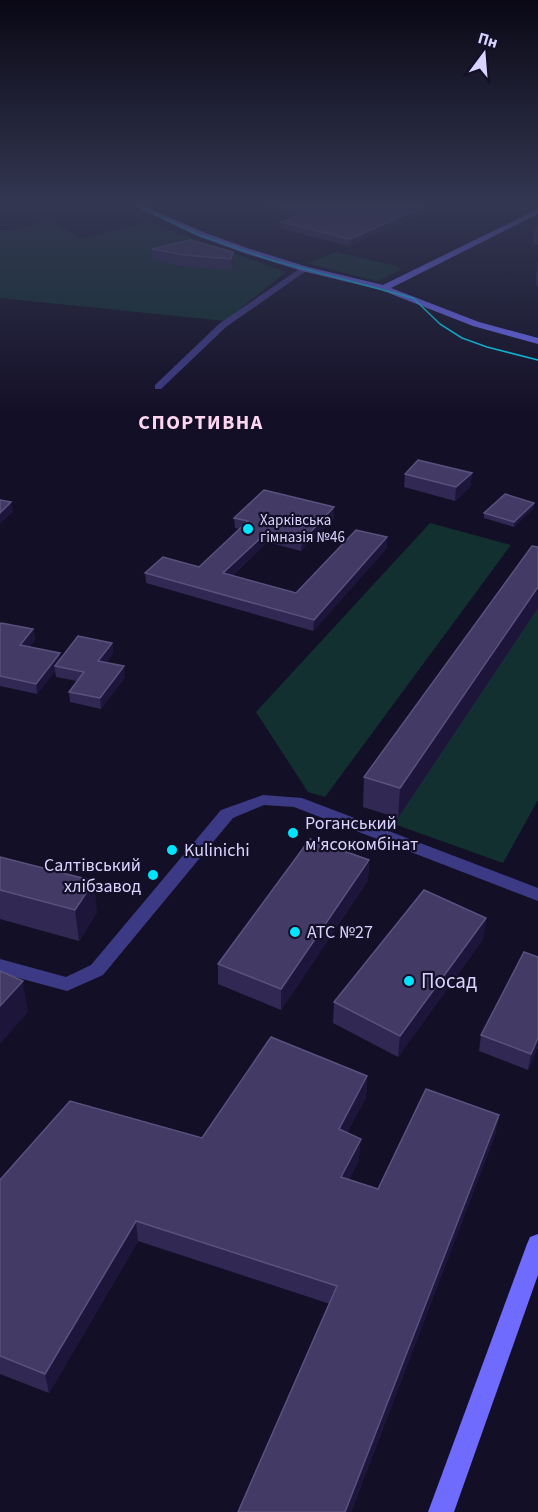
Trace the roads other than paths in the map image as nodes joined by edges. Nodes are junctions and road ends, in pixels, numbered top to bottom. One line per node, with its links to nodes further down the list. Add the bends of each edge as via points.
1 (294, 277): 6 (street, via 223,325)
2 (336, 277): 4 (main road)
3 (407, 277): 4 (main road)
4 (384, 288): 5 (main road, via 476,324)
5 (538, 341)
6 (158, 387)
7 (538, 895): 8 (street, via 296,802 263,800 227,813 98,970 67,984)
8 (0, 966)
9 (538, 1244): 10 (main road)
10 (441, 1512)

